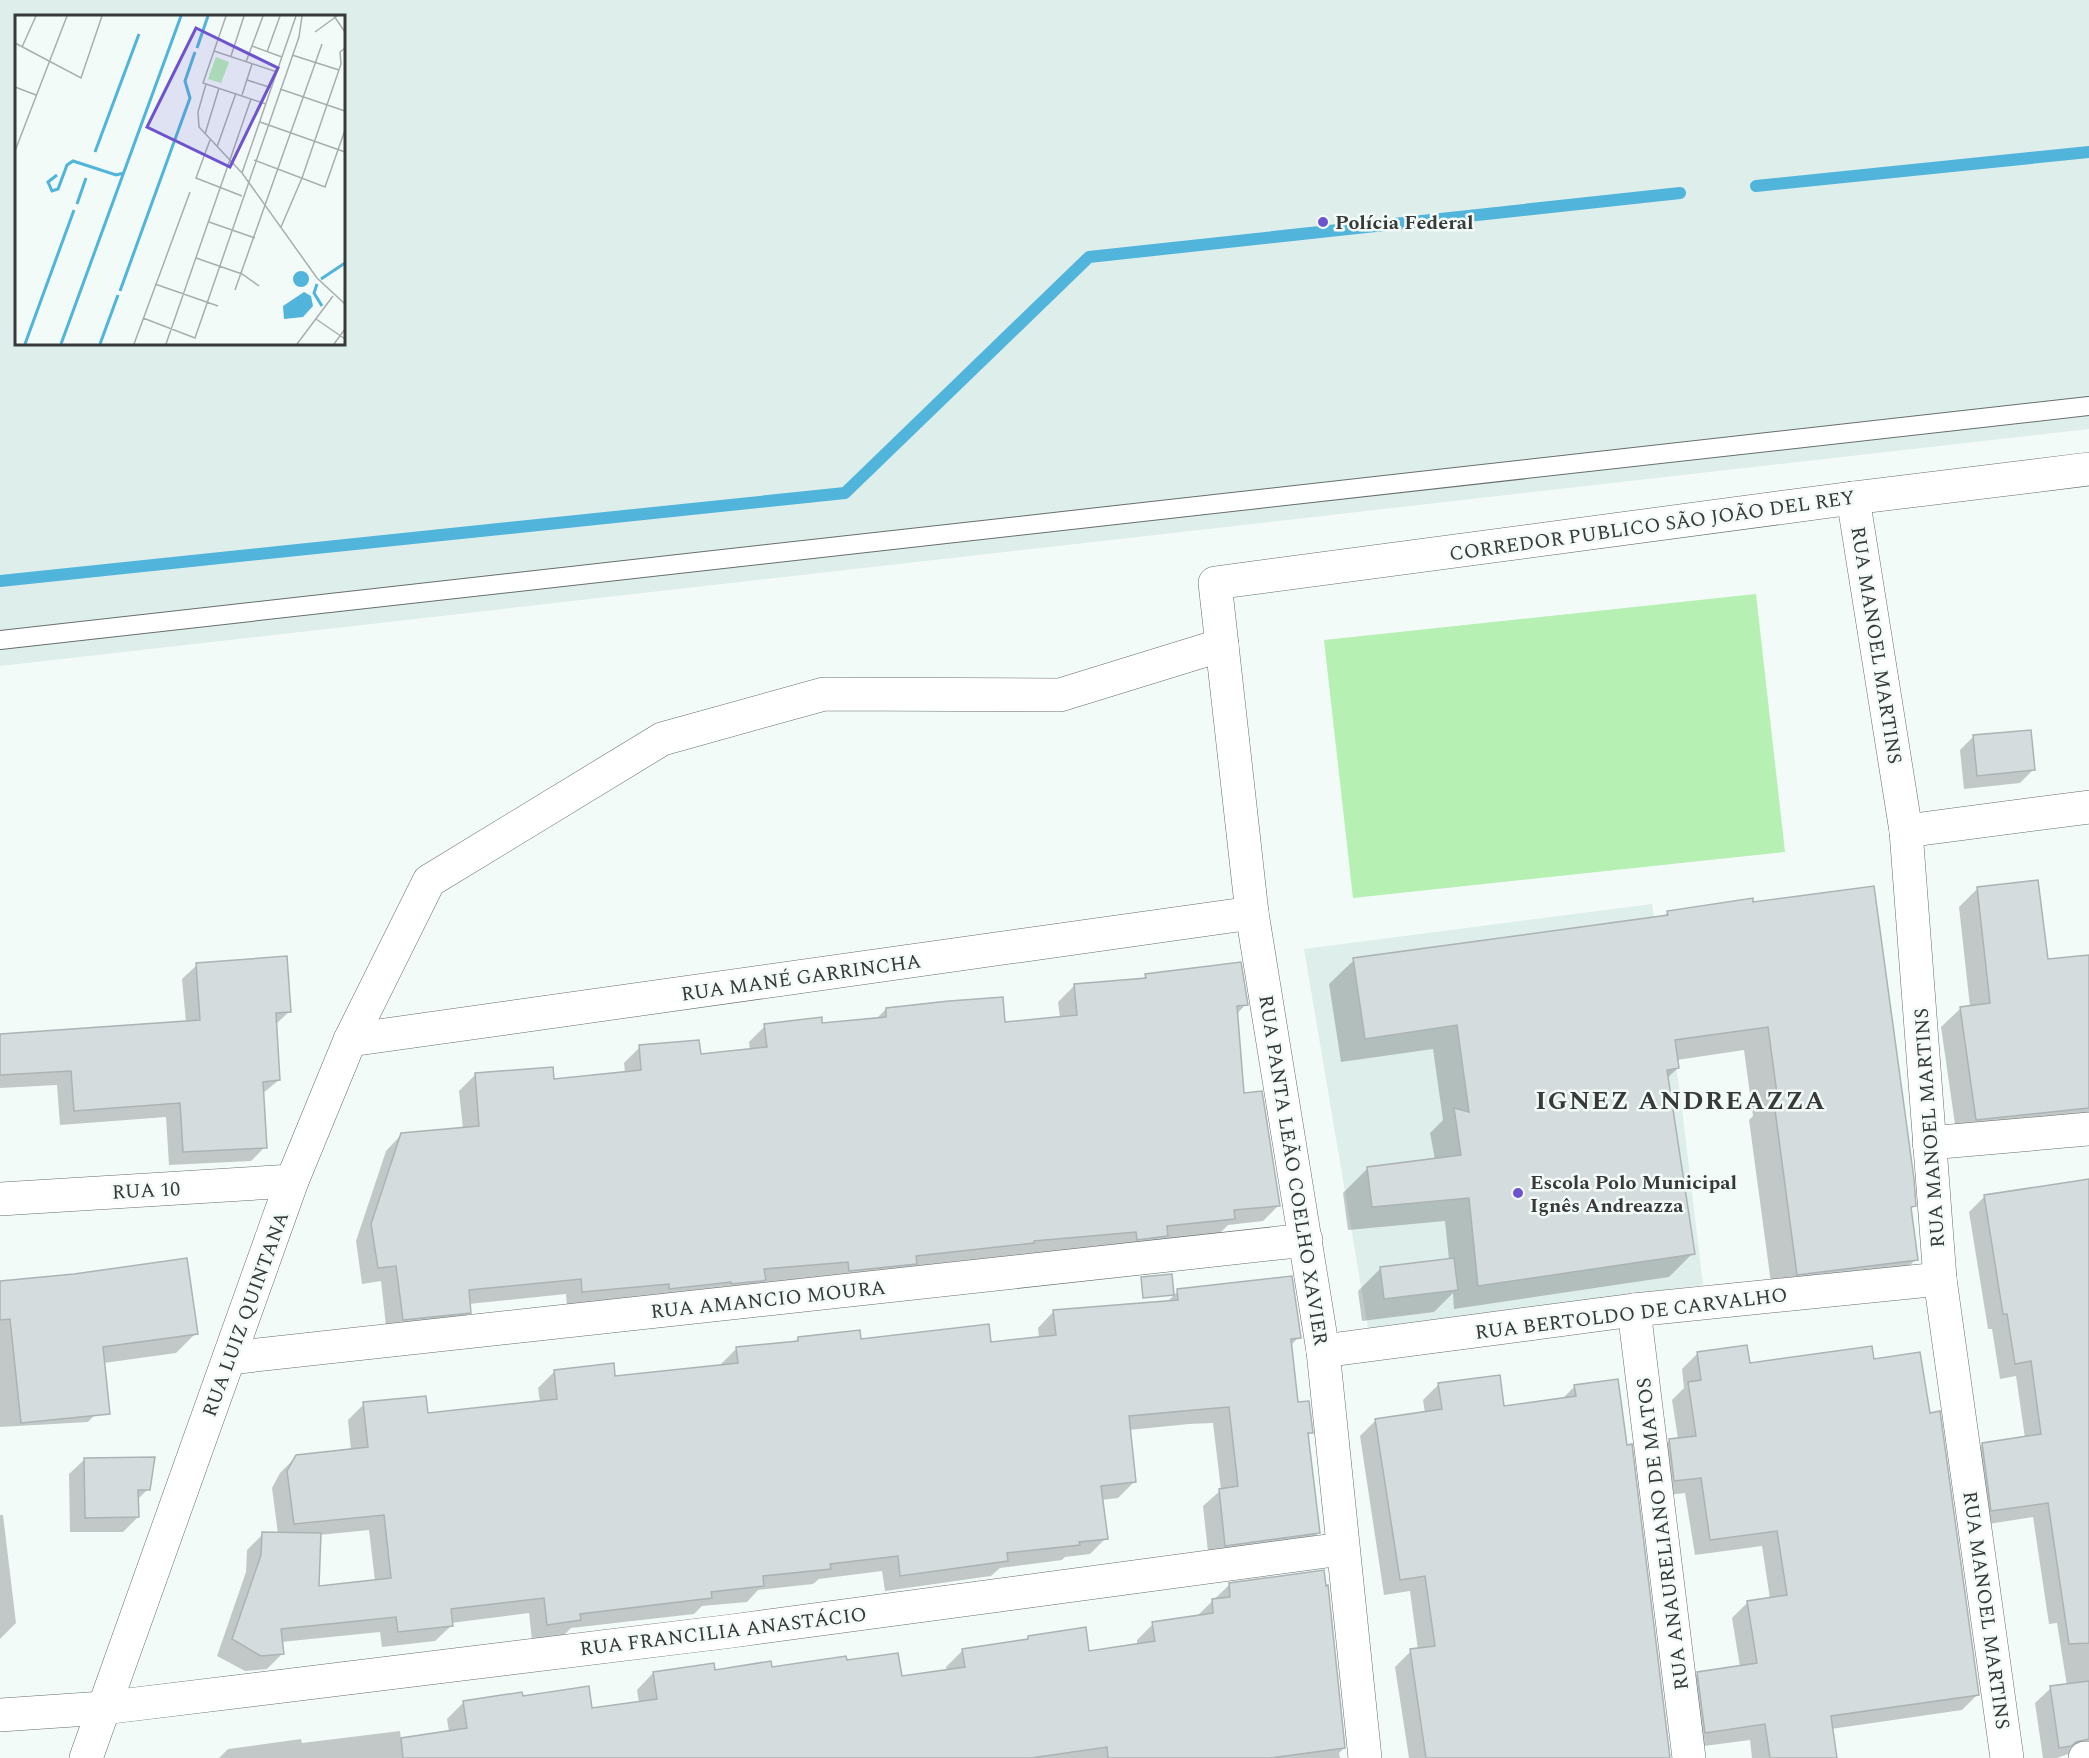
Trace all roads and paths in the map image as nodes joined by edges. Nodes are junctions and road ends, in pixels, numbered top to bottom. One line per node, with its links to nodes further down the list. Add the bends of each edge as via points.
1 (2089, 406): 5 (lane)
2 (2089, 469): 3 (street, CORREDOR PUBLICO SÃO JOÃO DEL REY)
3 (1853, 498): 4 (street, CORREDOR PUBLICO SÃO JOÃO DEL REY); 8 (street, RUA MANOEL MARTINS)
4 (1215, 583): 6 (street, RUA PANTA LEÃO COELHO XAVIER)
5 (0, 640)
6 (1222, 645): 9 (street, RUA PANTA LEÃO COELHO XAVIER); 10 (street, RUA LUIZ QUINTANA, via 1060,695 824,694 662,739 429,881)
7 (2089, 807): 8 (street)
8 (1906, 831): 12 (street, RUA MANOEL MARTINS)
9 (1252, 913): 10 (street, RUA MANÉ GARRINCHA); 15 (street, RUA PANTA LEÃO COELHO XAVIER)
10 (350, 1040): 13 (street, RUA LUIZ QUINTANA)
11 (2089, 1129): 12 (street)
12 (1929, 1143): 16 (street, RUA MANOEL MARTINS)
13 (292, 1181): 14 (street, RUA 10); 19 (street, RUA LUIZ QUINTANA)
14 (0, 1198)
15 (1306, 1240): 18 (street, RUA PANTA LEÃO COELHO XAVIER); 19 (street, RUA AMANCIO MOURA)
16 (1940, 1279): 17 (street, RUA BERTOLDO DE CARVALHO); 26 (street, RUA MANOEL MARTINS)
17 (1634, 1310): 18 (street, RUA BERTOLDO DE CARVALHO); 25 (street, RUA ANAURELIANO DE MATOS)
18 (1323, 1351): 20 (street, RUA PANTA LEÃO COELHO XAVIER)
19 (229, 1358): 21 (street, RUA LUIZ QUINTANA)
20 (1342, 1549): 21 (street, RUA FRANCILIA ANASTÁCIO, via 732,1631); 24 (street, RUA PANTA LEÃO COELHO XAVIER)
21 (103, 1708): 22 (street, RUA FRANCILIA ANASTÁCIO); 23 (street, RUA LUIZ QUINTANA)
22 (0, 1715)
23 (86, 1758)
24 (1365, 1758)
25 (1689, 1758)
26 (2007, 1758)

